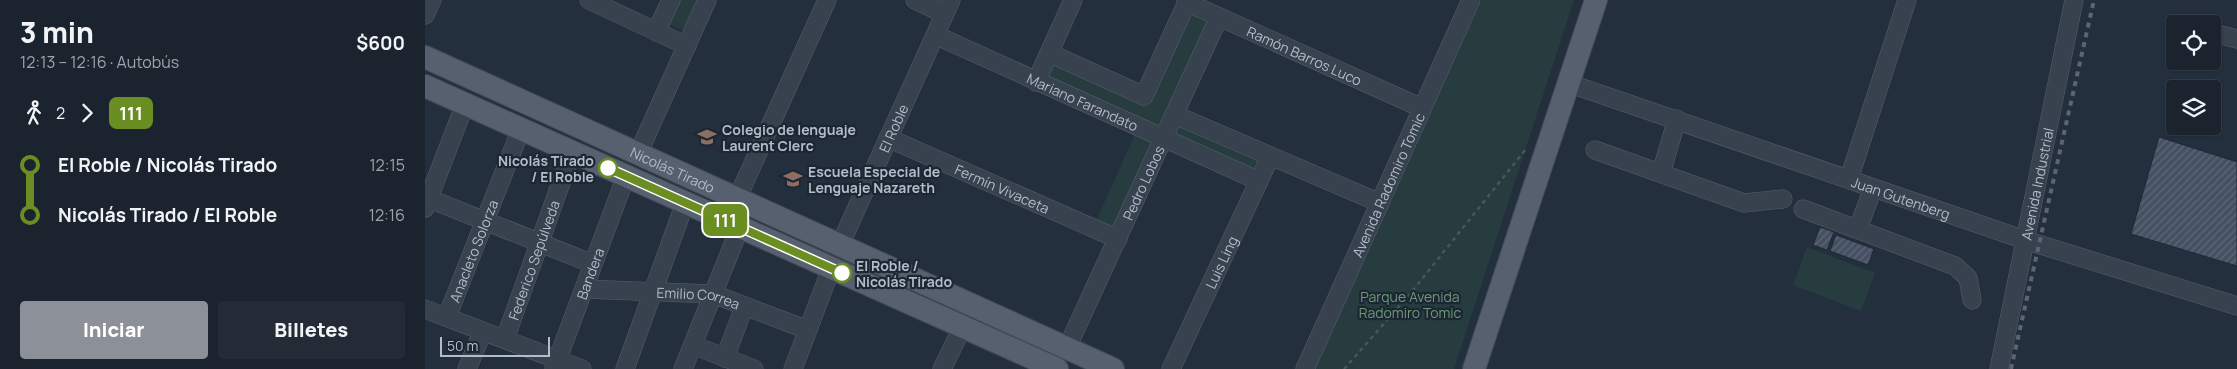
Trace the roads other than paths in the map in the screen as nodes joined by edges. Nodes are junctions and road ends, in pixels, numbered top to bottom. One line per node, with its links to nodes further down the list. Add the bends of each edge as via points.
1 (432, 0): 14 (street)
2 (589, 0): 16 (street)
3 (671, 0): 16 (street)
4 (707, 0): 20 (street)
5 (827, 0): 42 (street)
6 (915, 0): 13 (street)
7 (1073, 0): 21 (street)
8 (1595, 0): 24 (main road)
9 (1907, 0): 39 (street)
10 (2074, 0): 52 (street, Avenida Industrial)
11 (1187, 1): 15 (street, Ramón Barros Luco); 21 (street, via 1144,96)
12 (1467, 1): 27 (street, Avenida Radomiro Tomic)
13 (947, 7): 17 (street, El Roble)
14 (425, 15)
15 (1219, 17): 27 (street, Ramón Barros Luco); 28 (street, Pedro Lobos)
16 (656, 32): 20 (street)
17 (935, 35): 23 (street, Mariano Farandato); 31 (street, El Roble)
18 (2221, 35): 19 (street)
19 (2237, 39)
20 (687, 46): 35 (street)
21 (1049, 53): 23 (street)
22 (425, 57): 35 (main road, Nicolás Tirado)
23 (1036, 82): 32 (street, Mariano Farandato)
24 (1568, 83): 29 (street, Juan Gutenberg); 84 (main road)
25 (425, 86): 26 (main road, Nicolás Tirado)
26 (465, 104): 30 (main road, Nicolás Tirado); 44 (street)
27 (1422, 108): 46 (street, Avenida Radomiro Tomic)
28 (1175, 114): 32 (street, Pedro Lobos); 36 (street)
29 (1677, 120): 37 (street); 39 (street, Juan Gutenberg)
30 (521, 129): 34 (main road, Nicolás Tirado); 48 (street, Anacleto Solorza)
31 (888, 138): 51 (street, Fermín Vivaceta); 54 (street, El Roble)
32 (1164, 138): 40 (street, Mariano Farandato); 51 (street, Pedro Lobos)
33 (1595, 150): 37 (street)
34 (572, 152): 38 (main road, Nicolás Tirado); 53 (street, Federico Sepúlveda)
35 (638, 154): 42 (main road, Nicolás Tirado)
36 (1270, 157): 40 (street, Luis Ling); 46 (street)
37 (1661, 174): 43 (street, via 1744,203)
38 (626, 176): 45 (main road, Nicolás Tirado); 55 (street, Bandera)
39 (1849, 179): 41 (street, Juan Gutenberg)
40 (1259, 181): 82 (street, Luis Ling)
41 (1873, 188): 50 (street); 52 (street, Juan Gutenberg)
42 (737, 198): 54 (main road, Nicolás Tirado)
43 (1783, 199)
44 (426, 201): 48 (street)
45 (685, 203): 49 (main road, Nicolás Tirado); 58 (street)
46 (1380, 203): 83 (street, Avenida Radomiro Tomic)
47 (1803, 209): 50 (street)
48 (485, 221): 53 (street); 64 (street, Anacleto Solorza)
49 (740, 227): 56 (main road, Nicolás Tirado); 59 (street)
50 (1858, 229): 60 (street, via 1955,266 1968,278)
51 (1118, 239): 70 (street, Pedro Lobos)
52 (2025, 240): 61 (street, Juan Gutenberg); 85 (street, Avenida Industrial)
53 (539, 242): 55 (street); 68 (street, Federico Sepúlveda)
54 (840, 245): 56 (street, El Roble); 70 (main road, Nicolás Tirado)
55 (593, 264): 57 (street, Bandera)
56 (831, 268): 65 (main road, Nicolás Tirado); 66 (street, El Roble)
57 (584, 289): 58 (street, Emilio Correa); 72 (street, Bandera)
58 (653, 292): 59 (street, Emilio Correa); 76 (street)
59 (713, 294): 62 (street, Emilio Correa); 69 (street)
60 (1972, 300)
61 (2237, 306)
62 (744, 307): 66 (street, Emilio Correa); 71 (street)
63 (425, 308): 64 (street)
64 (447, 317): 67 (street)
65 (963, 326): 73 (main road, Nicolás Tirado); 80 (street)
66 (808, 330): 79 (street, El Roble)
67 (483, 331): 68 (street); 74 (street)
68 (505, 339): 72 (street)
69 (693, 345): 71 (street); 77 (street)
70 (1067, 348): 81 (main road, Nicolás Tirado)
71 (725, 358): 78 (street)
72 (556, 364): 75 (street)
73 (1050, 368)
74 (467, 369)
75 (583, 369)
76 (625, 369)
77 (683, 369)
78 (754, 369)
79 (793, 369)
80 (942, 369)
81 (1113, 369)
82 (1171, 369)
83 (1305, 369)
84 (1474, 369)
85 (1999, 369)

